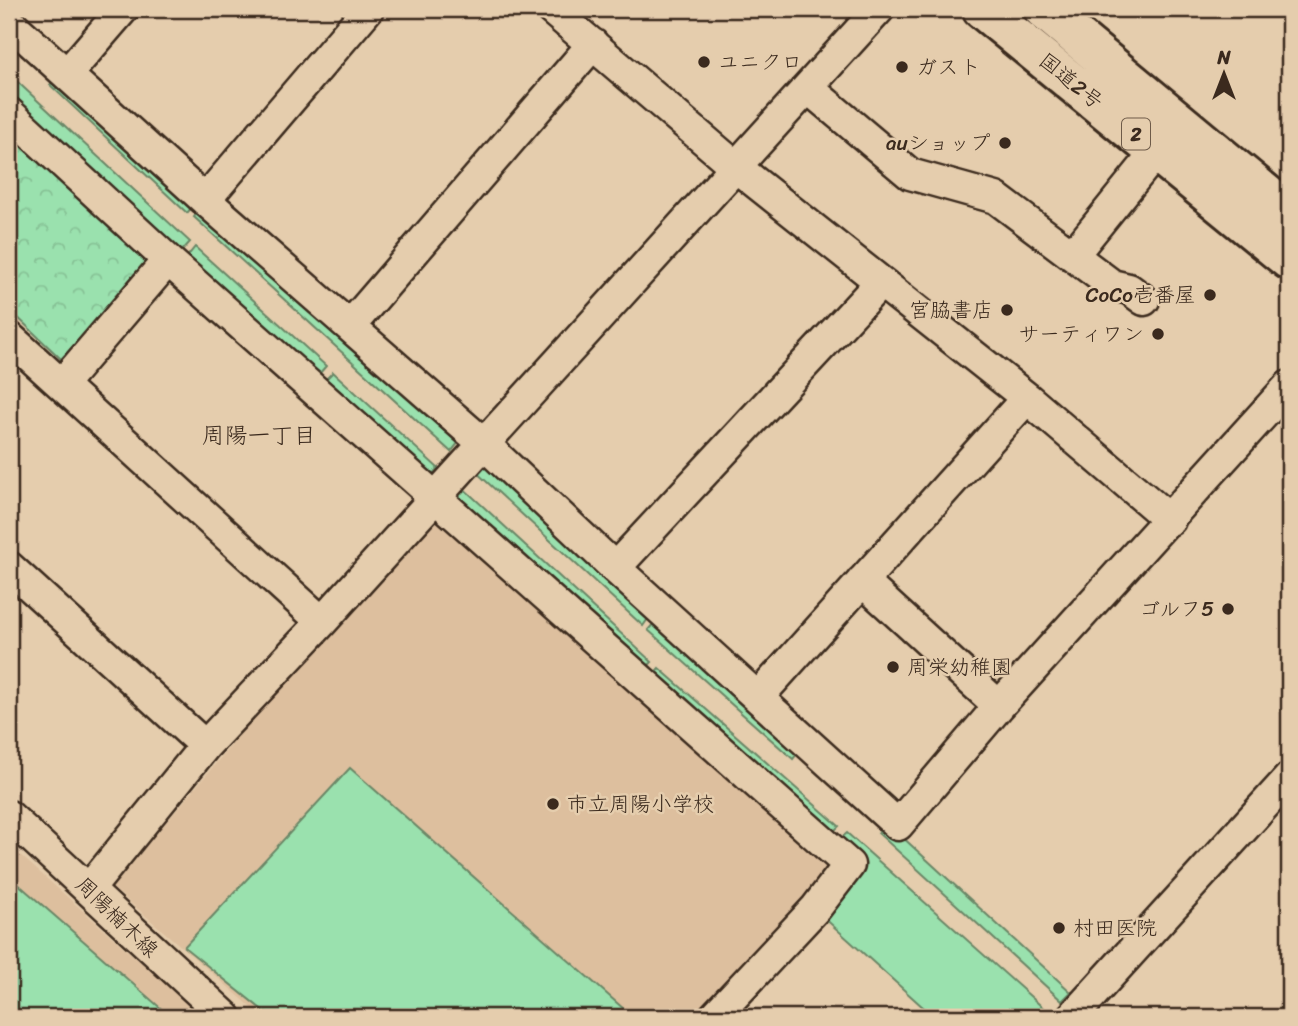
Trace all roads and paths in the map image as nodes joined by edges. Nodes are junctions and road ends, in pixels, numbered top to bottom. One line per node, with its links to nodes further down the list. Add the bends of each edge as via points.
1 (123, 9): 9 (street)
2 (368, 9): 14 (street)
3 (551, 9): 8 (street)
4 (879, 9): 10 (street)
5 (982, 9): 12 (highway, 国道2号 / 2)
6 (1042, 9): 15 (highway, 国道2号 / 2)
7 (9, 22): 9 (street)
8 (593, 44): 13 (street); 21 (street)
9 (67, 74): 14 (street)
10 (808, 88): 13 (street); 16 (street, via 910,174 996,198)
11 (9, 113): 17 (street)
12 (1157, 151): 16 (street); 18 (highway, 国道2号 / 2)
13 (736, 167): 19 (street); 26 (street)
14 (205, 200): 21 (street)
15 (1289, 213)
16 (1073, 255): 20 (street, via 1112,285 1129,289)
17 (168, 260): 23 (street); 27 (street)
18 (1289, 260)
19 (881, 282): 25 (street); 30 (street)
20 (1144, 300)
21 (350, 326): 26 (street)
22 (9, 337): 23 (street)
23 (62, 384): 32 (street)
24 (1289, 386): 28 (street)
25 (1027, 398): 28 (street); 31 (street)
26 (484, 443): 27 (street); 30 (street)
27 (437, 497): 32 (street); 40 (street, via 849,866)
28 (1170, 520): 34 (street)
29 (9, 567): 35 (street)
30 (615, 568): 33 (street)
31 (862, 581): 33 (street); 34 (street)
32 (322, 622): 35 (street)
33 (759, 696): 34 (street, via 898,825)
34 (999, 706)
35 (205, 746): 38 (street)
36 (1289, 778): 41 (street)
37 (9, 816): 38 (street, 周陽楠木線)
38 (89, 889): 39 (street, 周陽楠木線)
39 (226, 1017)
40 (714, 1017)
41 (1072, 1017)

